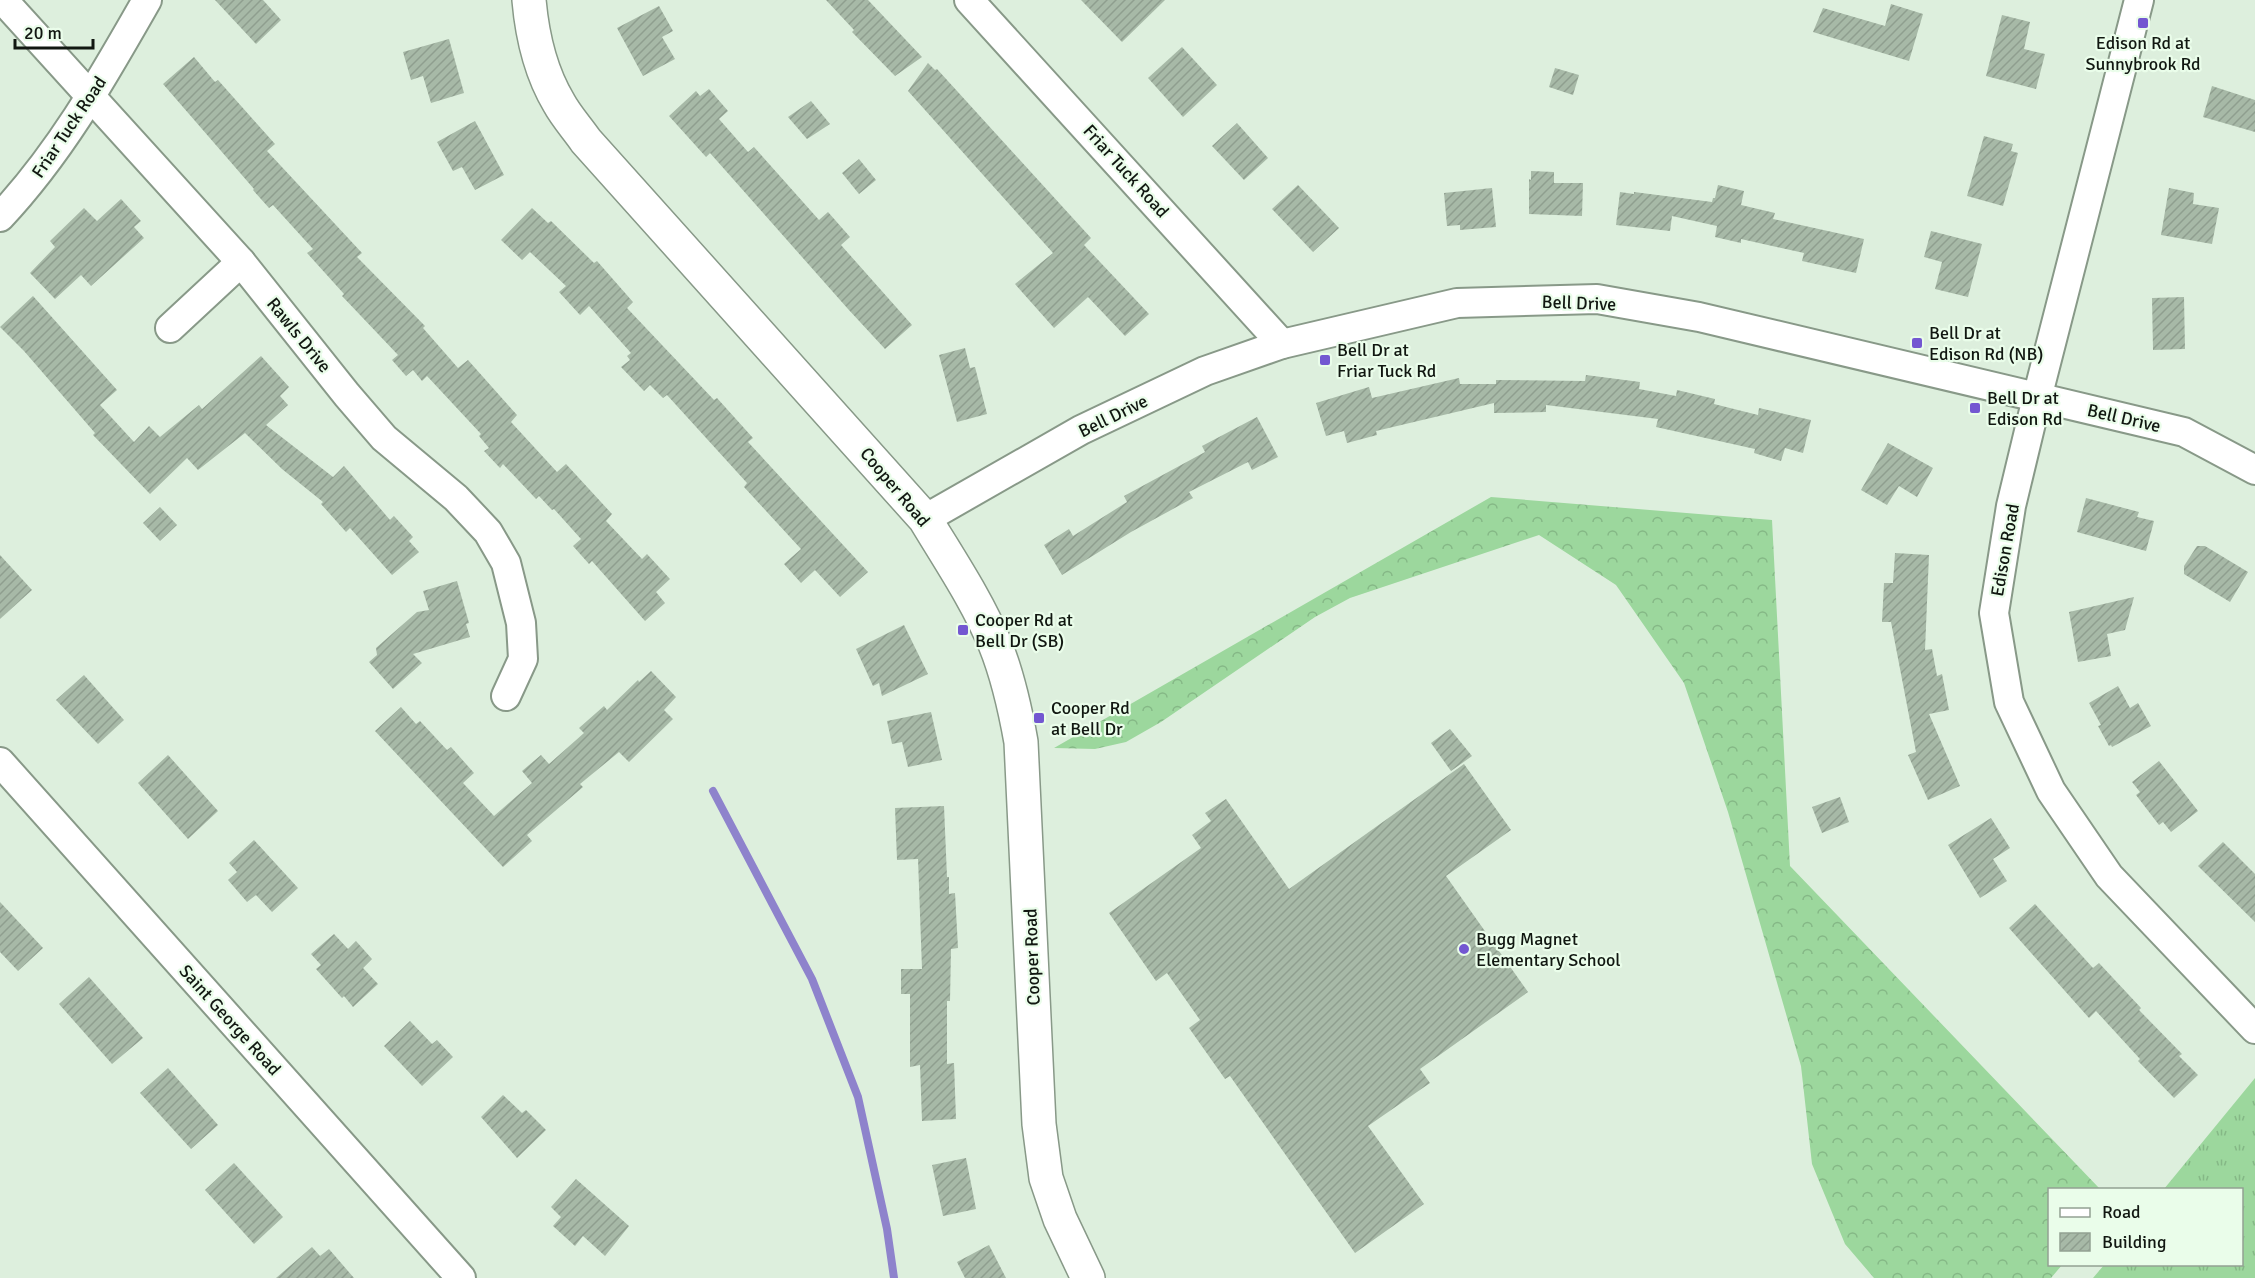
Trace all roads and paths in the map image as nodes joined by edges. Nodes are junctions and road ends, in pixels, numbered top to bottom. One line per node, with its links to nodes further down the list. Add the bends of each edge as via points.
1 (3, 0): 6 (street, Rawls Drive)
2 (147, 0): 6 (street, Friar Tuck Road)
3 (530, 0): 13 (street, Cooper Road, via 542,65 558,102 586,141)
4 (969, 0): 10 (street, Friar Tuck Road)
5 (2139, 0): 11 (street, Edison Road)
6 (91, 98): 7 (street, Friar Tuck Road, via 30,185); 8 (street, Rawls Drive)
7 (0, 217)
8 (241, 262): 9 (street); 14 (street, Rawls Drive, via 384,438 456,498 488,532 506,563 521,623 524,659)
9 (170, 328)
10 (1282, 344): 11 (street, Bell Drive, via 1456,303 1597,299 1699,317); 13 (street, Bell Drive, via 1205,370 1081,430)
11 (2037, 398): 12 (street, Bell Drive, via 2184,432); 16 (street, Edison Road, via 2012,506 1994,613 2009,702 2051,791 2109,876)
12 (2255, 470)
13 (925, 519): 18 (street, Cooper Road, via 995,643 1013,697 1025,800 1039,1124 1046,1178)
14 (506, 696)
15 (0, 762): 17 (street, Saint George Road)
16 (2255, 1029)
17 (461, 1278)
18 (1088, 1278)

